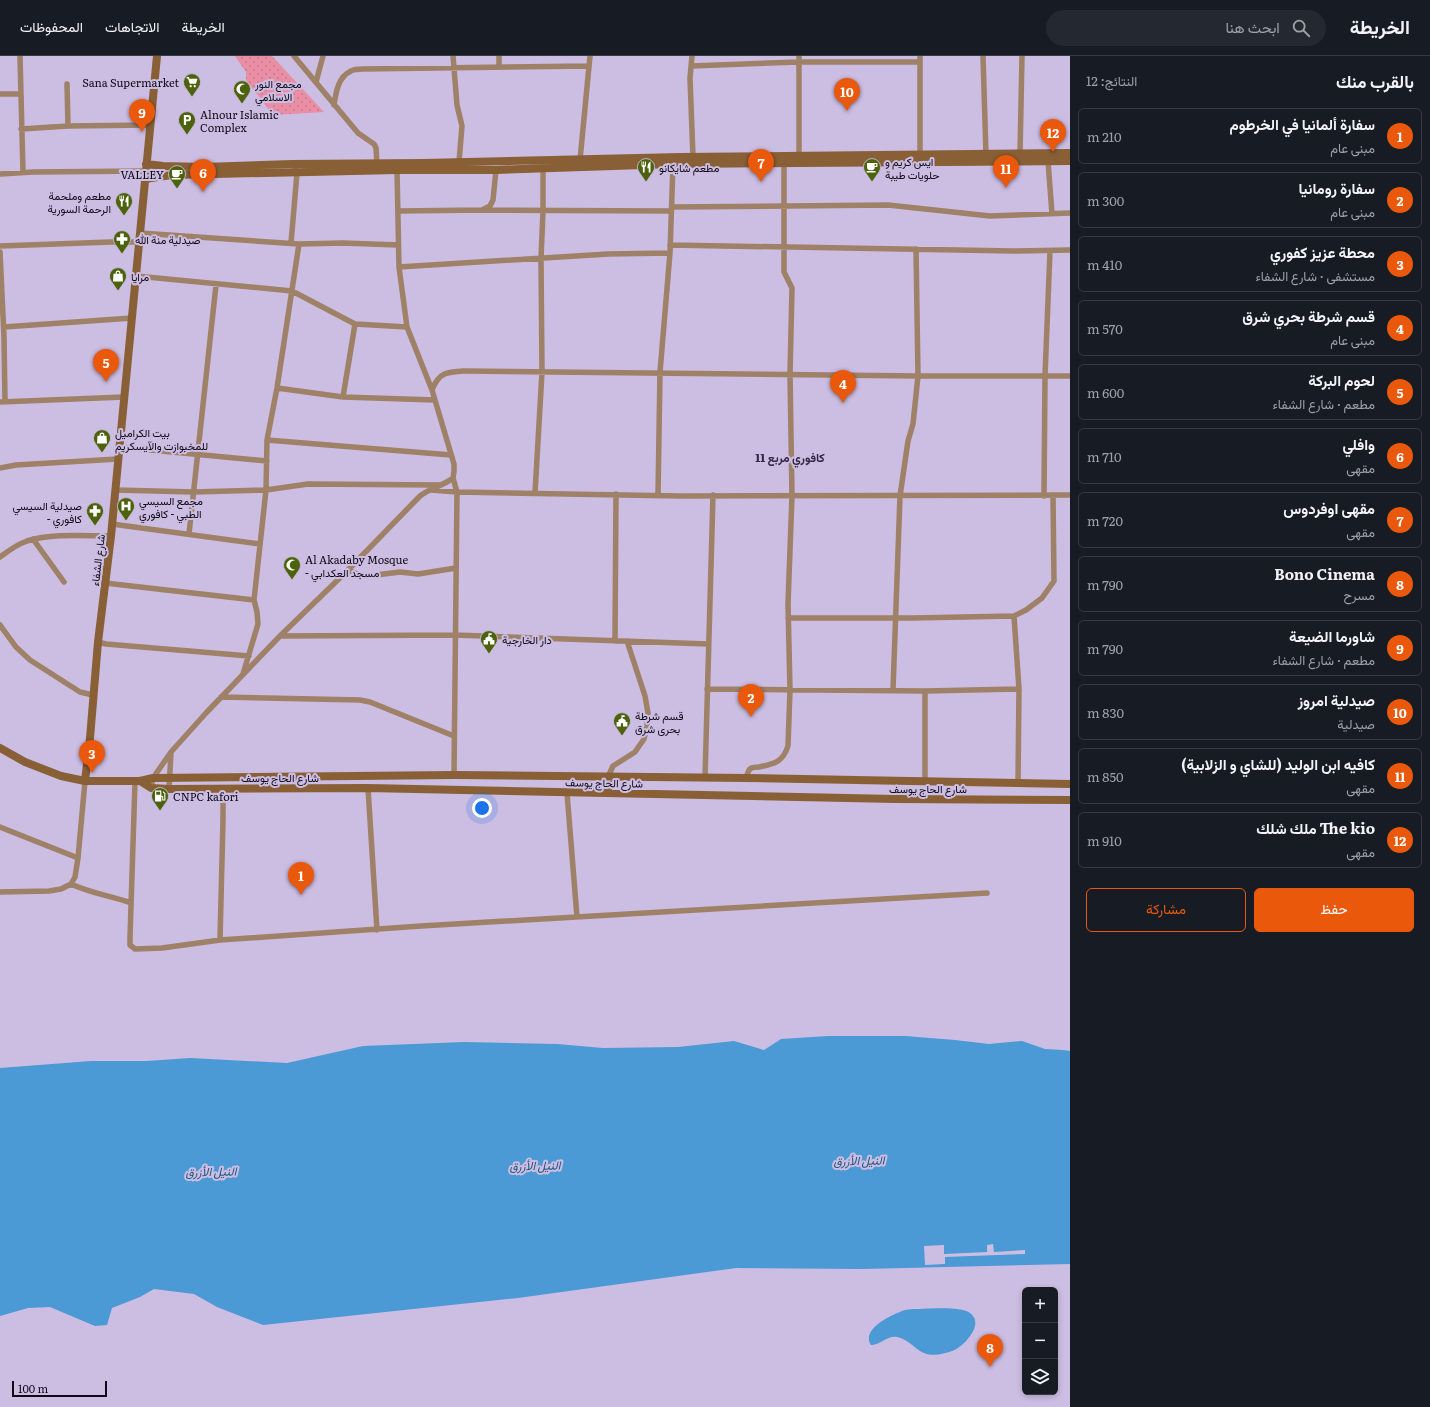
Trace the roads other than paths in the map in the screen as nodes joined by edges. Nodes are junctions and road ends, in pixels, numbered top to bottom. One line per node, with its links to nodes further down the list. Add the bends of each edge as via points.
1 (20, 56): 20 (street)
2 (157, 56): 22 (street, شارع الشفاء)
3 (294, 56): 17 (street)
4 (323, 56): 17 (street)
5 (453, 56): 15 (street)
6 (499, 56): 16 (street)
7 (590, 56): 13 (street)
8 (692, 56): 14 (street)
9 (983, 56): 28 (street)
10 (1022, 56): 26 (street)
11 (799, 59): 12 (street); 14 (street); 31 (street)
12 (920, 59): 27 (street)
13 (589, 66): 16 (street); 30 (street)
14 (691, 66): 29 (street)
15 (453, 67): 16 (street); 21 (street, via 351,71 342,78 337,87); 34 (street, via 456,105 462,126)
16 (499, 67)
17 (316, 82): 21 (street)
18 (67, 84): 23 (street)
19 (0, 94): 20 (street)
20 (21, 94): 24 (street)
21 (334, 104): 36 (street, via 358,133 374,144)
22 (150, 125): 23 (street); 43 (street, شارع الشفاء)
23 (68, 126): 24 (street)
24 (22, 129): 44 (street)
25 (1070, 153): 26 (street)
26 (1020, 154): 28 (street); 35 (street)
27 (920, 155): 28 (street); 31 (street)
28 (986, 155)
29 (693, 157): 30 (street); 31 (street)
30 (580, 160): 34 (street)
31 (798, 160): 35 (street); 39 (street)
32 (1048, 161): 33 (street); 35 (street); 53 (street)
33 (1070, 161)
34 (459, 162): 36 (street)
35 (1012, 162)
36 (377, 163): 37 (street)
37 (292, 164): 43 (street, via 163,166); 45 (street)
38 (673, 164): 39 (street); 40 (street); 48 (street)
39 (784, 164): 47 (street)
40 (542, 168): 42 (street); 51 (street)
41 (397, 170): 42 (street); 45 (street); 50 (street)
42 (496, 170): 49 (street, via 493,200 490,206)
43 (146, 171): 44 (street); 45 (street, via 171,175); 54 (street, شارع الشفاء)
44 (23, 172): 46 (street)
45 (297, 173): 56 (street)
46 (0, 174)
47 (784, 206): 48 (street); 53 (street, via 888,205 990,216); 61 (street)
48 (672, 209): 51 (street); 58 (street)
49 (482, 210): 50 (street); 51 (street)
50 (398, 211): 60 (street)
51 (543, 212): 67 (street)
52 (1070, 213): 53 (street)
53 (1052, 214)
54 (140, 233): 55 (street, شارع الشفاء); 56 (street)
55 (139, 242): 59 (street); 69 (street, شارع الشفاء)
56 (291, 243): 57 (street)
57 (299, 244): 60 (street); 71 (street)
58 (670, 244): 61 (street); 66 (street)
59 (0, 246)
60 (398, 246): 68 (street)
61 (784, 247): 62 (street); 79 (street, via 784,272 792,288)
62 (916, 249): 64 (street); 80 (street)
63 (1070, 250): 64 (street)
64 (1050, 251): 81 (street)
65 (0, 252): 74 (street)
66 (670, 253): 67 (street); 78 (street)
67 (541, 259): 68 (street); 77 (street)
68 (399, 267): 75 (street)
69 (136, 276): 70 (street); 72 (street, شارع الشفاء)
70 (216, 285): 71 (street); 91 (street)
71 (292, 291): 73 (street); 83 (street)
72 (132, 318): 74 (street); 85 (street, شارع الشفاء)
73 (355, 324): 75 (street); 86 (street)
74 (4, 327): 76 (street)
75 (407, 327): 84 (street)
76 (2, 337): 88 (street)
77 (542, 372): 78 (street); 84 (street, via 452,372 436,380); 103 (street)
78 (660, 372): 79 (street); 105 (street)
79 (790, 374): 80 (street); 109 (street)
80 (918, 376): 81 (street); 110 (street, via 914,424 908,441)
81 (1045, 376): 82 (street); 111 (street)
82 (1070, 376)
83 (277, 388): 86 (street); 89 (street)
84 (432, 390): 87 (street)
85 (124, 397): 88 (street); 90 (street, شارع الشفاء)
86 (343, 397): 87 (street)
87 (435, 400): 92 (street)
88 (3, 402)
89 (267, 440): 92 (street); 94 (street)
90 (119, 446): 91 (street); 93 (street, شارع الشفاء)
91 (198, 455): 94 (street); 101 (street)
92 (451, 455): 96 (street, via 454,464)
93 (118, 459): 95 (street); 98 (street, شارع الشفاء)
94 (267, 461): 99 (street)
95 (0, 468)
96 (453, 478): 97 (street); 102 (street)
97 (442, 485): 99 (street, via 308,484); 100 (street)
98 (116, 490): 101 (street); 112 (street, شارع الشفاء)
99 (266, 490): 101 (street); 116 (street)
100 (429, 490): 102 (street); 119 (street, via 420,496)
101 (194, 492): 113 (street)
102 (457, 492): 103 (street); 118 (street)
103 (536, 493): 104 (street)
104 (616, 494): 105 (street); 129 (street)
105 (658, 495): 106 (street)
106 (713, 495): 109 (street); 132 (street)
107 (1053, 495): 108 (street); 111 (street); 123 (street, via 1054,581 1042,598)
108 (1070, 495)
109 (792, 496): 110 (street); 125 (street)
110 (900, 496): 111 (street); 124 (street)
111 (1044, 496)
112 (112, 524): 113 (street); 114 (street, شارع الشفاء)
113 (189, 534): 116 (street)
114 (111, 536): 115 (street, via 57,536); 121 (street, شارع الشفاء)
115 (33, 539): 117 (street); 120 (street)
116 (260, 544): 122 (street)
117 (0, 556)
118 (456, 568): 119 (street, via 418,574 400,572 368,576); 127 (street)
119 (348, 570): 128 (street)
120 (64, 582)
121 (105, 583): 122 (street); 131 (street, شارع الشفاء)
122 (254, 600): 133 (street, via 258,624)
123 (1014, 616): 124 (street); 136 (street)
124 (895, 617): 125 (street); 138 (street)
125 (788, 618): 137 (street)
126 (0, 626): 140 (street, via 16,648 30,660 80,692)
127 (455, 635): 128 (street); 129 (street); 142 (street)
128 (280, 636): 134 (street)
129 (615, 640): 130 (street)
130 (627, 641): 132 (street); 146 (street, via 645,696 647,726 644,739 635,752 614,766)
131 (98, 642): 133 (street); 140 (street, شارع الشفاء)
132 (708, 644): 135 (street)
133 (249, 656): 134 (street)
134 (242, 676): 141 (street)
135 (707, 689): 137 (street); 149 (street)
136 (1019, 689): 139 (street); 154 (street)
137 (790, 690): 138 (street); 150 (street, via 788,746 785,754 781,760 748,770)
138 (893, 690): 139 (street)
139 (925, 691): 153 (street)
140 (93, 695): 151 (street, شارع الشفاء)
141 (221, 697): 142 (street, via 365,701); 144 (street)
142 (454, 736): 145 (street)
143 (0, 748): 151 (street, شارع الحاج يوسف, via 37,768)
144 (171, 752): 147 (street); 148 (street)
145 (454, 775): 146 (street, شارع الحاج يوسف); 148 (street, شارع الحاج يوسف)
146 (608, 777): 149 (street, شارع الحاج يوسف); 161 (street)
147 (153, 778): 148 (street, شارع الحاج يوسف); 152 (street, شارع الحاج يوسف); 156 (street)
148 (169, 778): 159 (street)
149 (705, 778): 150 (street, شارع الحاج يوسف)
150 (746, 778): 153 (street, شارع الحاج يوسف)
151 (85, 781): 152 (street, شارع الحاج يوسف); 164 (street)
152 (137, 781): 156 (street, شارع الحاج يوسف); 168 (street)
153 (925, 782): 154 (street, شارع الحاج يوسف)
154 (1018, 783): 155 (street, شارع الحاج يوسف)
155 (1070, 784)
156 (151, 788): 159 (street, شارع الحاج يوسف)
157 (223, 788): 158 (street, شارع الحاج يوسف); 159 (street, شارع الحاج يوسف); 171 (street)
158 (368, 788): 160 (street, شارع الحاج يوسف); 170 (street)
159 (169, 789)
160 (567, 793): 161 (street, شارع الحاج يوسف); 169 (street)
161 (608, 793): 162 (street, شارع الحاج يوسف)
162 (1070, 800)
163 (0, 827): 164 (street)
164 (78, 858): 165 (street, via 75,877)
165 (71, 884): 166 (street, via 62,889 49,891); 168 (street)
166 (0, 892)
167 (987, 893): 169 (street)
168 (131, 903): 171 (street, via 130,945 135,949)
169 (577, 917): 170 (street)
170 (377, 930): 171 (street)
171 (220, 940)

